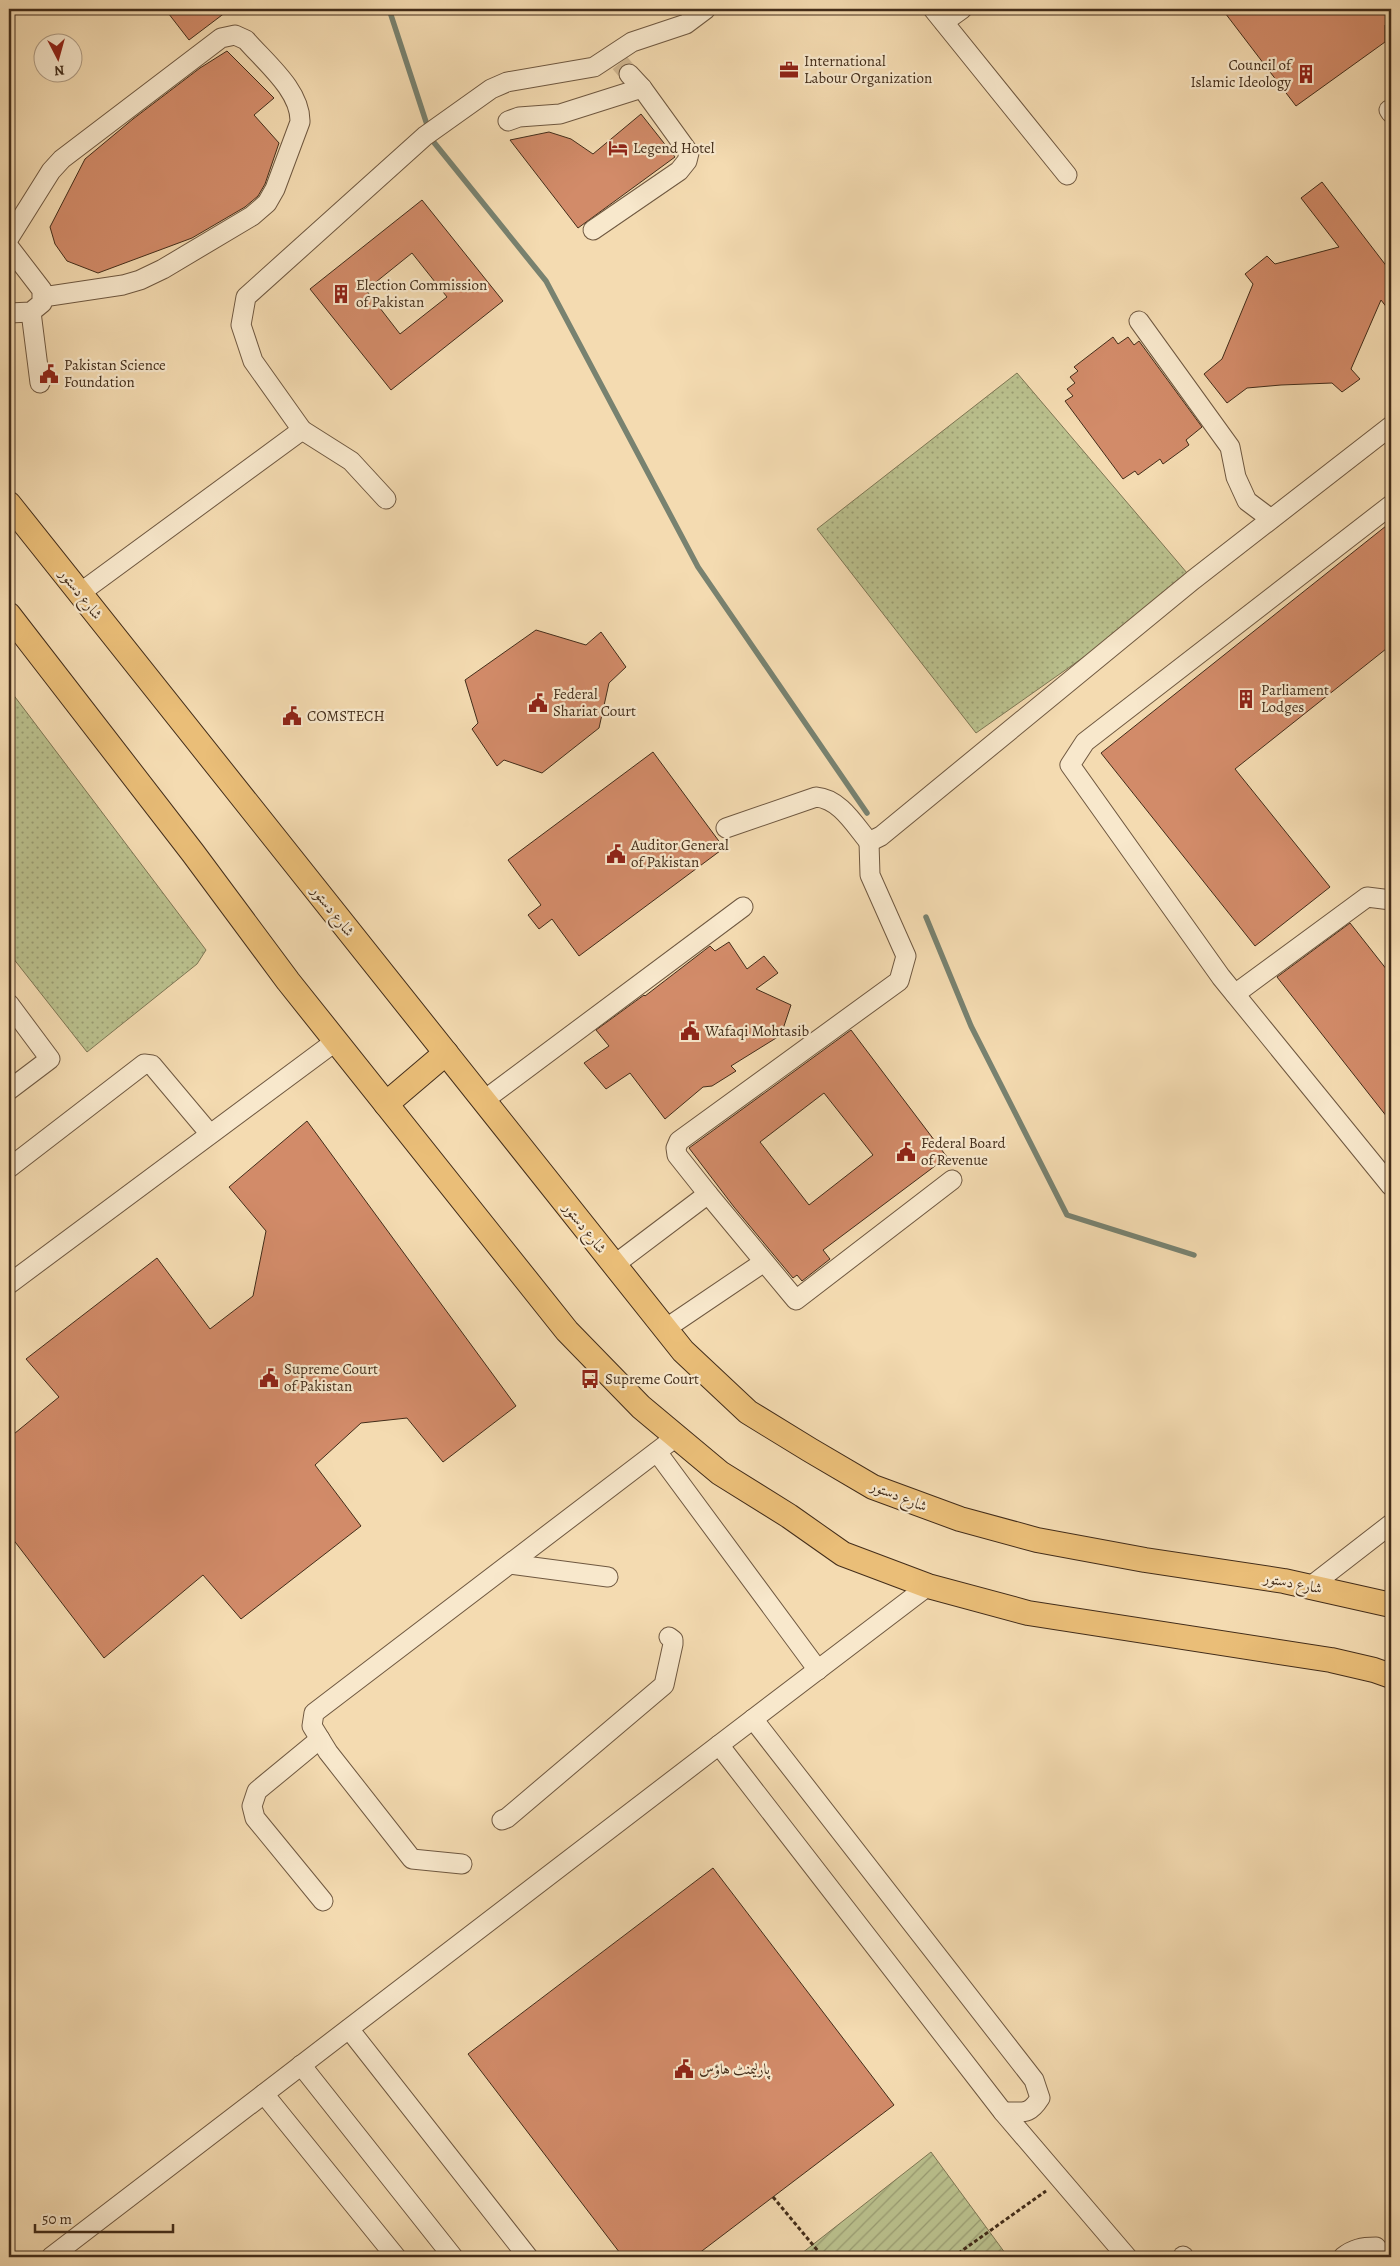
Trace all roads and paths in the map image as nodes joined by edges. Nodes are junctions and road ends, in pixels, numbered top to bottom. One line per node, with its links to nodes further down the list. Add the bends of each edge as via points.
1 (706, 9): 4 (street, via 686,24 632,42)
2 (962, 9): 3 (street)
3 (938, 15): 7 (street)
4 (621, 63): 5 (street); 17 (street, via 507,82 491,89 425,136 246,297 241,325 253,361)
5 (642, 88): 6 (street, via 560,114); 8 (street, via 688,153 687,161 679,171)
6 (508, 121)
7 (1067, 175)
8 (593, 230)
9 (9, 238): 11 (street, via 50,171 62,159 221,38 235,35 246,40 296,97 300,122 276,189 267,203 252,216 140,280)
10 (9, 247): 11 (street, via 42,290)
11 (43, 297): 13 (street, via 42,303)
12 (9, 312): 13 (street)
13 (31, 312): 15 (street)
14 (1139, 322): 21 (street, via 1230,447 1236,477 1247,500)
15 (40, 383)
16 (1391, 426): 21 (street)
17 (302, 430): 18 (street, via 351,461); 22 (street)
18 (386, 498)
19 (9, 504): 22 (main road, شارع دستور)
20 (1391, 505): 28 (street, via 1084,742 1070,765)
21 (1271, 519): 25 (street, via 881,836)
22 (80, 593): 31 (main road, شارع دستور)
23 (9, 617): 30 (main road)
24 (726, 828): 25 (street, via 816,797 826,798 838,806)
25 (869, 842): 39 (street, via 870,875 906,956 899,981 679,1141 677,1155)
26 (1391, 900): 28 (street, via 1366,897)
27 (743, 907): 33 (street)
28 (1235, 994): 38 (street)
29 (9, 1004): 32 (street, via 50,1058)
30 (336, 1041): 34 (main road); 35 (street)
31 (446, 1053): 33 (main road, شارع دستور); 34 (main road)
32 (9, 1090)
33 (483, 1100): 41 (main road, شارع دستور)
34 (386, 1104): 44 (main road, via 567,1331)
35 (210, 1134): 36 (street, via 152,1065 144,1064); 42 (street)
36 (9, 1168)
37 (952, 1180): 40 (street, via 796,1300)
38 (1391, 1186)
39 (708, 1194): 40 (street); 41 (street)
40 (764, 1262): 43 (street)
41 (614, 1265): 43 (main road, شارع دستور)
42 (9, 1284)
43 (665, 1329): 50 (main road, شارع دستور, via 683,1351 748,1412 873,1487 960,1520 1037,1540)
44 (676, 1437): 45 (street); 49 (main road, via 720,1473 843,1554)
45 (657, 1452): 47 (street); 53 (street)
46 (1391, 1524): 50 (street)
47 (510, 1564): 48 (street); 56 (street, via 314,1713 312,1726)
48 (608, 1577)
49 (928, 1586): 53 (street); 54 (main road, via 1028,1613 1331,1660)
50 (1311, 1586): 51 (main road, شارع دستور)
51 (1391, 1605)
52 (669, 1637): 58 (street, via 674,1644 664,1685)
53 (818, 1670): 55 (street)
54 (1391, 1676)
55 (753, 1719): 57 (street); 64 (street, via 1034,2080 1040,2098 1034,2107 1026,2114)
56 (320, 1739): 59 (street, via 412,1859); 60 (street, via 257,1791 252,1806 255,1818)
57 (719, 1744): 61 (street); 64 (street)
58 (502, 1820)
59 (462, 1864)
60 (323, 1901)
61 (349, 2029): 62 (street); 70 (street)
62 (301, 2065): 63 (street); 69 (street)
63 (264, 2094): 67 (street); 68 (street)
64 (1003, 2112): 65 (street)
65 (1062, 2180): 72 (path); 73 (street)
66 (773, 2197): 71 (path)
67 (51, 2257)
68 (396, 2257)
69 (453, 2257)
70 (528, 2257)
71 (823, 2257)
72 (953, 2257)
73 (1127, 2257)
74 (1343, 2257): 75 (street, via 1364,2247 1376,2248)
75 (1384, 2257)

